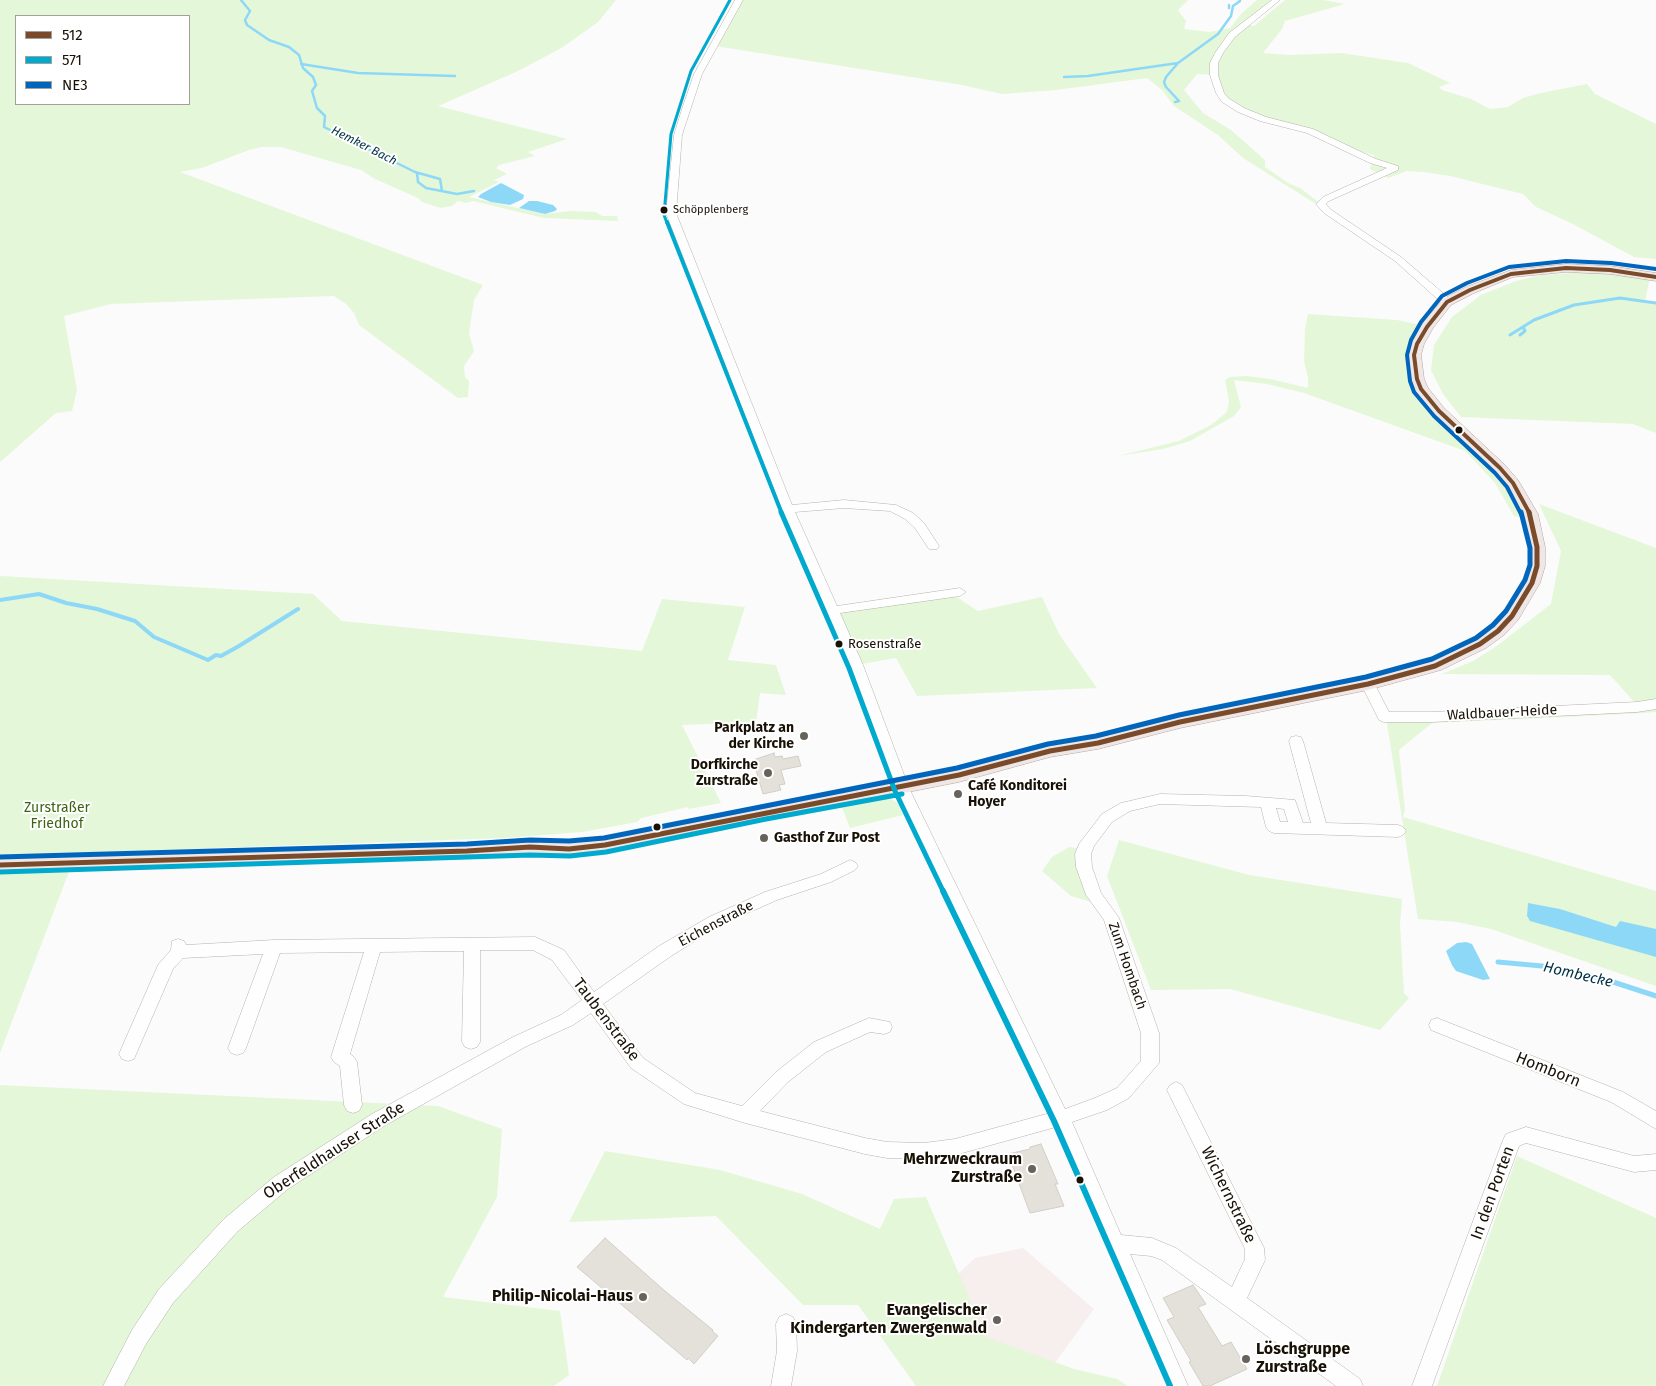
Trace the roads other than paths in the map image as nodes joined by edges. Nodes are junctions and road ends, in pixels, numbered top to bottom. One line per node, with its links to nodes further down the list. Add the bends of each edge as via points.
1 (739, 0): 5 (street, via 698,74 686,109 678,135 671,213)
2 (1276, 0): 4 (street, via 1232,36 1219,53 1214,63 1214,75 1220,93 1241,110 1310,131 1395,168 1321,204 1326,211 1398,259)
3 (1656, 277): 4 (main road, via 1610,270 1541,270 1511,274)
4 (1447, 302): 9 (main road, via 1417,344 1414,355 1417,379 1429,400 1500,468 1518,491 1533,524 1537,566 1525,598 1512,616 1486,640 1435,666)
5 (788, 509): 6 (street, via 844,504 892,508 920,526); 8 (street)
6 (933, 546)
7 (960, 592): 8 (street)
8 (831, 611): 13 (street, via 856,665)
9 (1368, 684): 10 (street, Waldbauer-Heide, via 1384,717); 11 (main road)
10 (1656, 704)
11 (1180, 722): 13 (main road, via 1006,764); 13 (main road, via 1052,742)
12 (1296, 741): 16 (street)
13 (900, 782): 18 (main road, via 698,827 569,849 530,847); 32 (street)
14 (1267, 803): 15 (street, via 1274,827); 15 (street, Zum Hombach, via 1290,804); 32 (street, Zum Hombach, via 1148,801 1108,818 1086,844 1084,854 1088,883 1111,918 1150,1033 1150,1063 1124,1093)
15 (1297, 828): 16 (street)
16 (1320, 829): 17 (street)
17 (1398, 831)
18 (0, 865)
19 (850, 866): 23 (street, Eichenstraße, via 715,921 665,951)
20 (472, 943): 21 (street, Taubenstraße); 23 (street, Taubenstraße, via 535,943 558,955); 26 (street)
21 (374, 944): 22 (street, Taubenstraße); 30 (street, via 340,1057 348,1062)
22 (274, 947): 27 (street); 28 (street, Taubenstraße, via 179,949 166,965)
23 (593, 1003): 31 (street, Taubenstraße, via 637,1063 690,1099); 38 (street, Oberfeldhauser Straße, via 567,1020 519,1042 378,1120 269,1192 231,1225 166,1296 138,1337)
24 (1437, 1024): 33 (street, Homborn, via 1617,1098)
25 (884, 1027): 31 (street, via 869,1025 820,1047 782,1077)
26 (471, 1042)
27 (237, 1048)
28 (128, 1054)
29 (1176, 1090): 36 (street, Wichernstraße, via 1254,1248 1255,1260)
30 (352, 1105)
31 (745, 1115): 32 (street, Taubenstraße, via 865,1146 903,1152 955,1147)
32 (1061, 1118): 35 (street)
33 (1656, 1121)
34 (1656, 1162): 42 (street, In den Porten, via 1634,1164 1526,1135 1512,1140)
35 (1116, 1243): 36 (street, via 1152,1247 1169,1254); 40 (street)
36 (1235, 1301): 41 (street)
37 (786, 1324): 39 (street, via 787,1351)
38 (113, 1386)
39 (781, 1386)
40 (1178, 1386)
41 (1353, 1386)
42 (1422, 1386)

